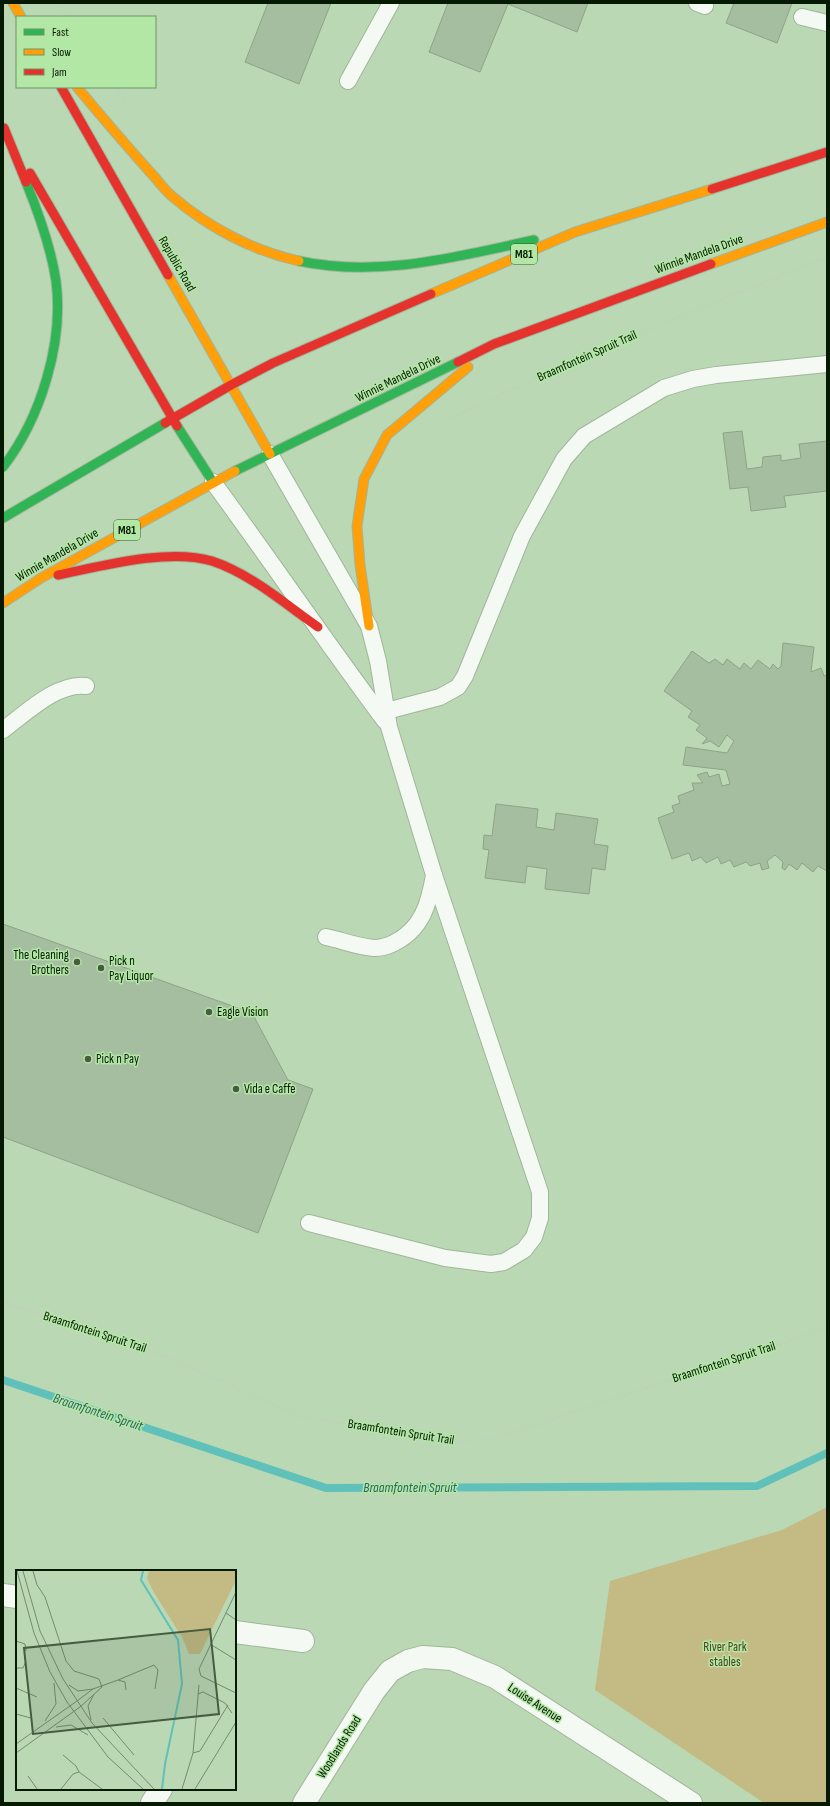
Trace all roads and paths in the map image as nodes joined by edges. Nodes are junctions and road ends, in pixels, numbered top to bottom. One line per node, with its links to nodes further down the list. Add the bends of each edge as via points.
1 (13, 3): 4 (main road)
2 (59, 3): 5 (path)
3 (391, 3): 8 (lane)
4 (20, 16)
5 (67, 16)
6 (802, 17): 7 (lane)
7 (827, 23)
8 (348, 81)
9 (62, 88): 18 (main road, Republic Road)
10 (78, 88): 14 (main road, via 127,148 172,196 203,221 265,252 320,266 372,268 424,262)
11 (3, 127): 19 (main road); 22 (main road, via 45,233 53,265 57,298 53,350 47,379 14,454)
12 (827, 152): 14 (main road, M81)
13 (827, 222): 16 (main road, Winnie Mandela Drive / M81)
14 (575, 232): 18 (main road, M81, via 273,363)
15 (827, 257): 20 (path, Braamfontein Spruit Trail, via 583,356)
16 (494, 344): 21 (main road, Winnie Mandela Drive / M81); 27 (main road, via 388,435 364,479 357,526)
17 (827, 364): 30 (lane, via 716,374 693,379 664,388 584,436 564,458 522,536 465,676 458,687 440,697)
18 (231, 385): 19 (main road, M81); 21 (main road, Republic Road)
19 (173, 419): 23 (main road); 24 (main road, M81)
20 (448, 419)
21 (270, 454): 23 (main road, Winnie Mandela Drive / M81); 27 (lane)
22 (3, 467)
23 (213, 482): 25 (main road, Winnie Mandela Drive / M81); 28 (lane)
24 (3, 518)
25 (41, 578): 26 (main road, Winnie Mandela Drive / M81); 28 (main road, via 148,559 185,556 211,561 232,570)
26 (3, 603)
27 (369, 626): 30 (lane, via 378,661)
28 (318, 627): 30 (lane, via 345,668)
29 (86, 686): 31 (lane, via 63,688)
30 (383, 712): 32 (lane)
31 (3, 730)
32 (434, 875): 33 (lane, via 423,914 407,937 387,947 374,948); 34 (lane, via 540,1192 540,1218 534,1237 524,1250 504,1262 491,1264 445,1258)
33 (326, 937)
34 (309, 1223)
35 (3, 1302): 36 (path, Braamfontein Spruit Trail, via 150,1350 302,1417 450,1442 494,1439)
36 (827, 1328)
37 (3, 1595): 38 (street)
38 (16, 1597)
39 (236, 1632): 40 (street)
40 (303, 1641)
41 (374, 1691): 43 (street, Louise Avenue, via 390,1671 408,1661 423,1657 452,1659 495,1677); 45 (street, Woodlands Road)
42 (160, 1790): 44 (street)
43 (681, 1801)
44 (152, 1803)
45 (304, 1803)

